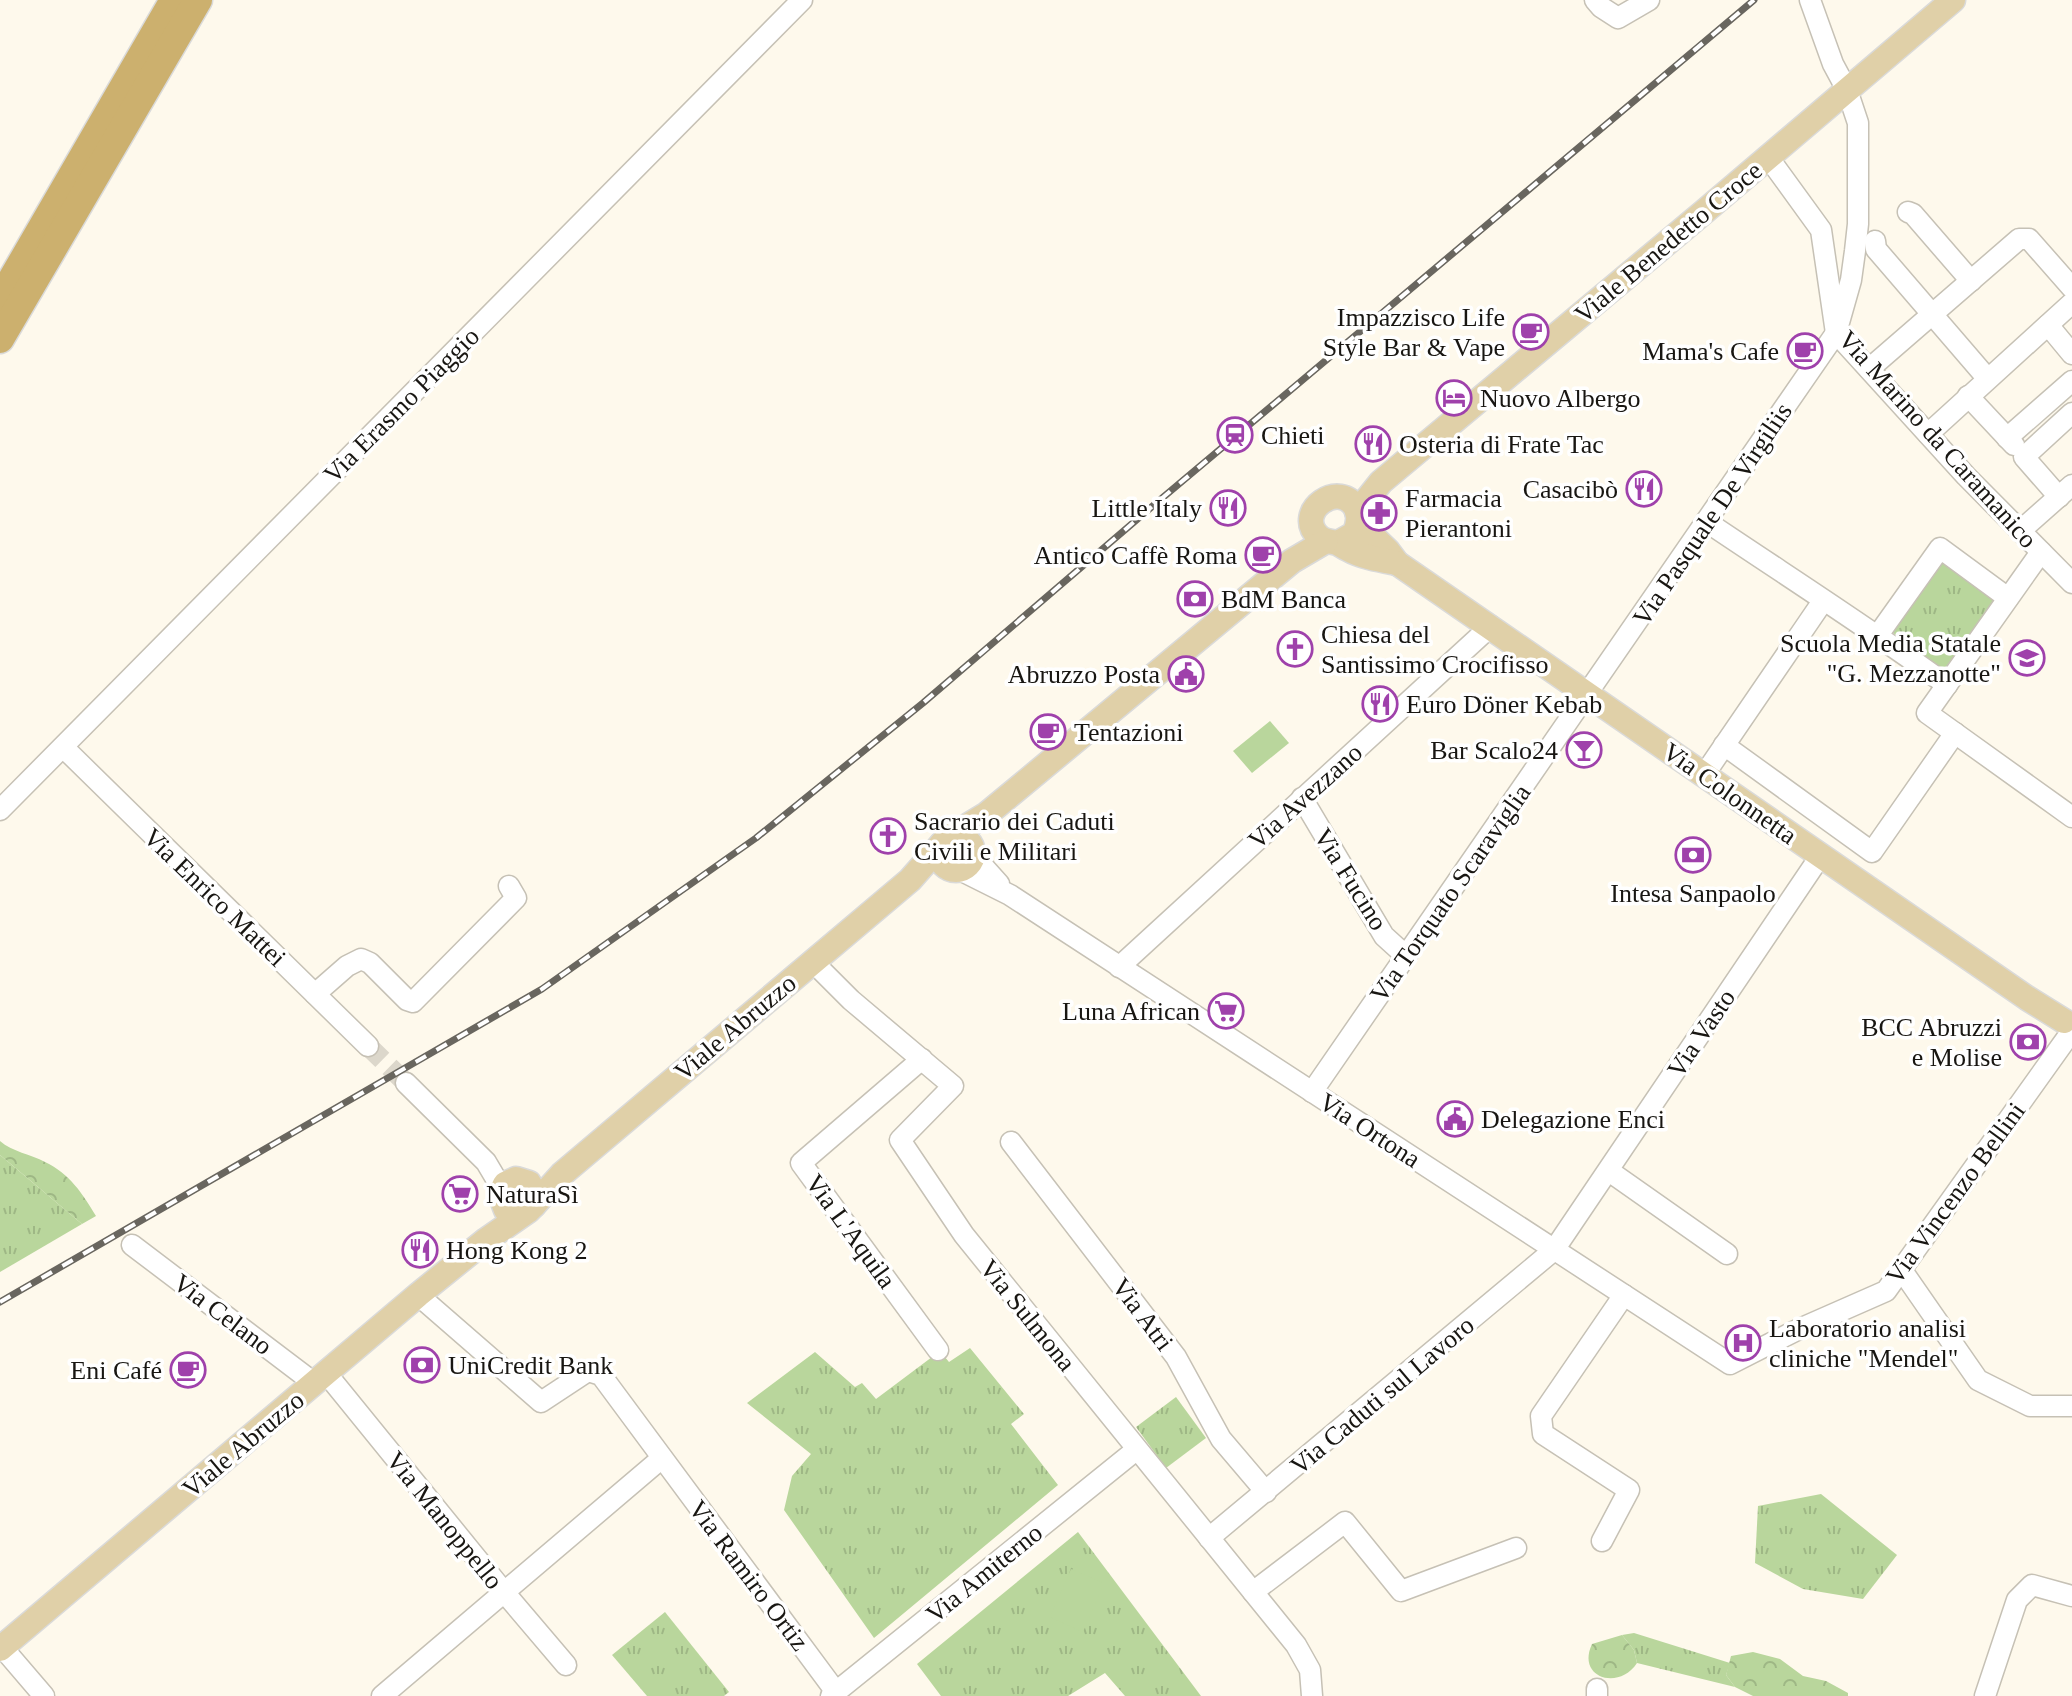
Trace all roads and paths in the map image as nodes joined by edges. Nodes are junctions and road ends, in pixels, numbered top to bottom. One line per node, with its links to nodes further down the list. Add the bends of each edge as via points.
1 (174, 0): 14 (highway)
2 (198, 0): 19 (highway)
3 (802, 0): 45 (street, Via Erasmo Piaggio)
4 (1595, 0): 5 (street, via 1618,18)
5 (1649, 0)
6 (1810, 0): 8 (street, Via Pasquale De Virgiliis)
7 (1953, 0): 8 (main road, Viale Benedetto Croce)
8 (1847, 90): 9 (main road, Viale Benedetto Croce); 18 (street, Via Pasquale De Virgiliis, via 1858,123 1858,224 1851,280)
9 (1768, 157): 18 (street, Via Marino da Caramanico, via 1821,230); 30 (main road, Viale Benedetto Croce)
10 (1908, 212): 12 (street)
11 (1875, 241): 16 (street, via 1876,249)
12 (1971, 281): 13 (street, via 2019,239 2029,239); 16 (street)
13 (2072, 288)
14 (0, 300)
15 (2072, 303): 17 (street)
16 (1933, 315): 21 (street); 22 (street)
17 (2048, 325): 20 (street); 22 (street)
18 (1836, 333): 21 (street, Via Marino da Caramanico); 31 (street, Via Pasquale De Virgiliis)
19 (0, 339)
20 (2072, 354)
21 (1869, 369): 26 (street, Via Marino da Caramanico)
22 (1987, 378): 24 (street)
23 (2072, 381): 27 (street)
24 (1968, 396): 26 (street); 27 (street)
25 (2072, 413): 28 (street)
26 (1928, 434): 32 (street, Via Marino da Caramanico)
27 (2007, 438): 28 (street)
28 (2024, 457): 29 (street)
29 (2066, 491): 32 (street)
30 (1351, 508): 33 (main road, via 1349,538); 33 (main road, via 1330,497 1320,502 1313,511); 35 (main road)
31 (1707, 522): 38 (street); 42 (street, Via Pasquale De Virgiliis)
32 (2020, 531): 34 (street, Via Marino da Caramanico)
33 (1322, 533): 35 (main road, via 1349,550); 50 (main road, Viale Abruzzo, via 987,814)
34 (2041, 552): 36 (street, Via Marino da Caramanico); 37 (street)
35 (1397, 563): 39 (main road, Via Colonnetta)
36 (2072, 583)
37 (2008, 598): 40 (street, via 1940,548); 41 (street)
38 (1823, 601): 40 (street); 44 (street)
39 (1491, 626): 42 (main road, Via Colonnetta); 47 (street, Via Avezzano)
40 (1878, 635): 41 (street)
41 (1947, 685): 43 (street, via 1927,713)
42 (1588, 695): 46 (main road, Via Colonnetta); 53 (street, Via Torquato Scaraviglia)
43 (1955, 733): 44 (street, via 1872,852); 49 (street)
44 (1724, 745): 46 (street)
45 (63, 747): 48 (street, Via Erasmo Piaggio); 56 (street, Via Enrico Mattei)
46 (1704, 775): 51 (main road, Via Colonnetta)
47 (1302, 798): 53 (street, Via Fucino, via 1384,936); 55 (street, Via Avezzano)
48 (0, 810)
49 (2072, 817)
50 (956, 853): 54 (main road, Viale Abruzzo, via 910,880); 55 (street, Via Ortona)
51 (1821, 855): 57 (main road, Via Colonnetta); 63 (street, Via Vasto)
52 (509, 886): 56 (street, via 516,898 413,1002 361,959)
53 (1406, 956): 61 (street, Via Torquato Scaraviglia)
54 (813, 962): 59 (street, Via Sulmona); 64 (main road, Viale Abruzzo, via 562,1174)
55 (1119, 967): 61 (street, Via Ortona)
56 (315, 994): 58 (street, Via Enrico Mattei)
57 (2069, 1027): 68 (street, Via Vincenzo Bellini)
58 (368, 1046)
59 (922, 1059): 71 (street, Via L'Aquila, via 801,1163); 75 (street, Via Sulmona, via 953,1086 900,1140 964,1235)
60 (406, 1083): 64 (street)
61 (1312, 1092): 66 (street, Via Ortona)
62 (1011, 1142): 77 (street, Via Atri, via 1176,1357 1221,1439)
63 (1609, 1171): 66 (street, Via Vasto); 67 (street)
64 (519, 1195): 69 (main road, Viale Abruzzo, via 486,1240)
65 (132, 1245): 73 (street, Via Celano)
66 (1554, 1250): 70 (street, Via Ortona); 77 (street, Via Caduti sul Lavoro)
67 (1727, 1254)
68 (1901, 1269): 72 (street, Via Vincenzo Bellini, via 1886,1291); 74 (street, via 1978,1380 2030,1406)
69 (418, 1295): 73 (main road, Viale Abruzzo); 76 (street, Via Ramiro Ortiz, via 541,1402 588,1371 601,1375)
70 (1624, 1295): 72 (street, Via Ortona); 79 (street, via 1541,1416 1543,1434 1629,1490)
71 (938, 1350)
72 (1730, 1364)
73 (320, 1378): 81 (street, Via Manoppello); 84 (main road, Viale Abruzzo)
74 (2072, 1406)
75 (1140, 1454): 78 (street, Via Sulmona); 87 (street, Via Amiterno, via 897,1660)
76 (662, 1458): 81 (street); 87 (street, Via Ramiro Ortiz)
77 (1266, 1492): 78 (street, Via Caduti sul Lavoro)
78 (1209, 1538): 82 (street, Via Sulmona)
79 (1602, 1541)
80 (1516, 1548): 82 (street, via 1401,1591 1345,1522)
81 (504, 1592): 85 (street, Via Manoppello); 86 (street)
82 (1253, 1592): 89 (street, Via Sulmona, via 1296,1645 1310,1670)
83 (2072, 1596): 90 (street, via 2032,1585 2017,1600)
84 (1, 1648): 88 (street)
85 (566, 1665)
86 (390, 1694)
87 (839, 1695)
88 (44, 1696)
89 (1312, 1696)
90 (1985, 1696)

